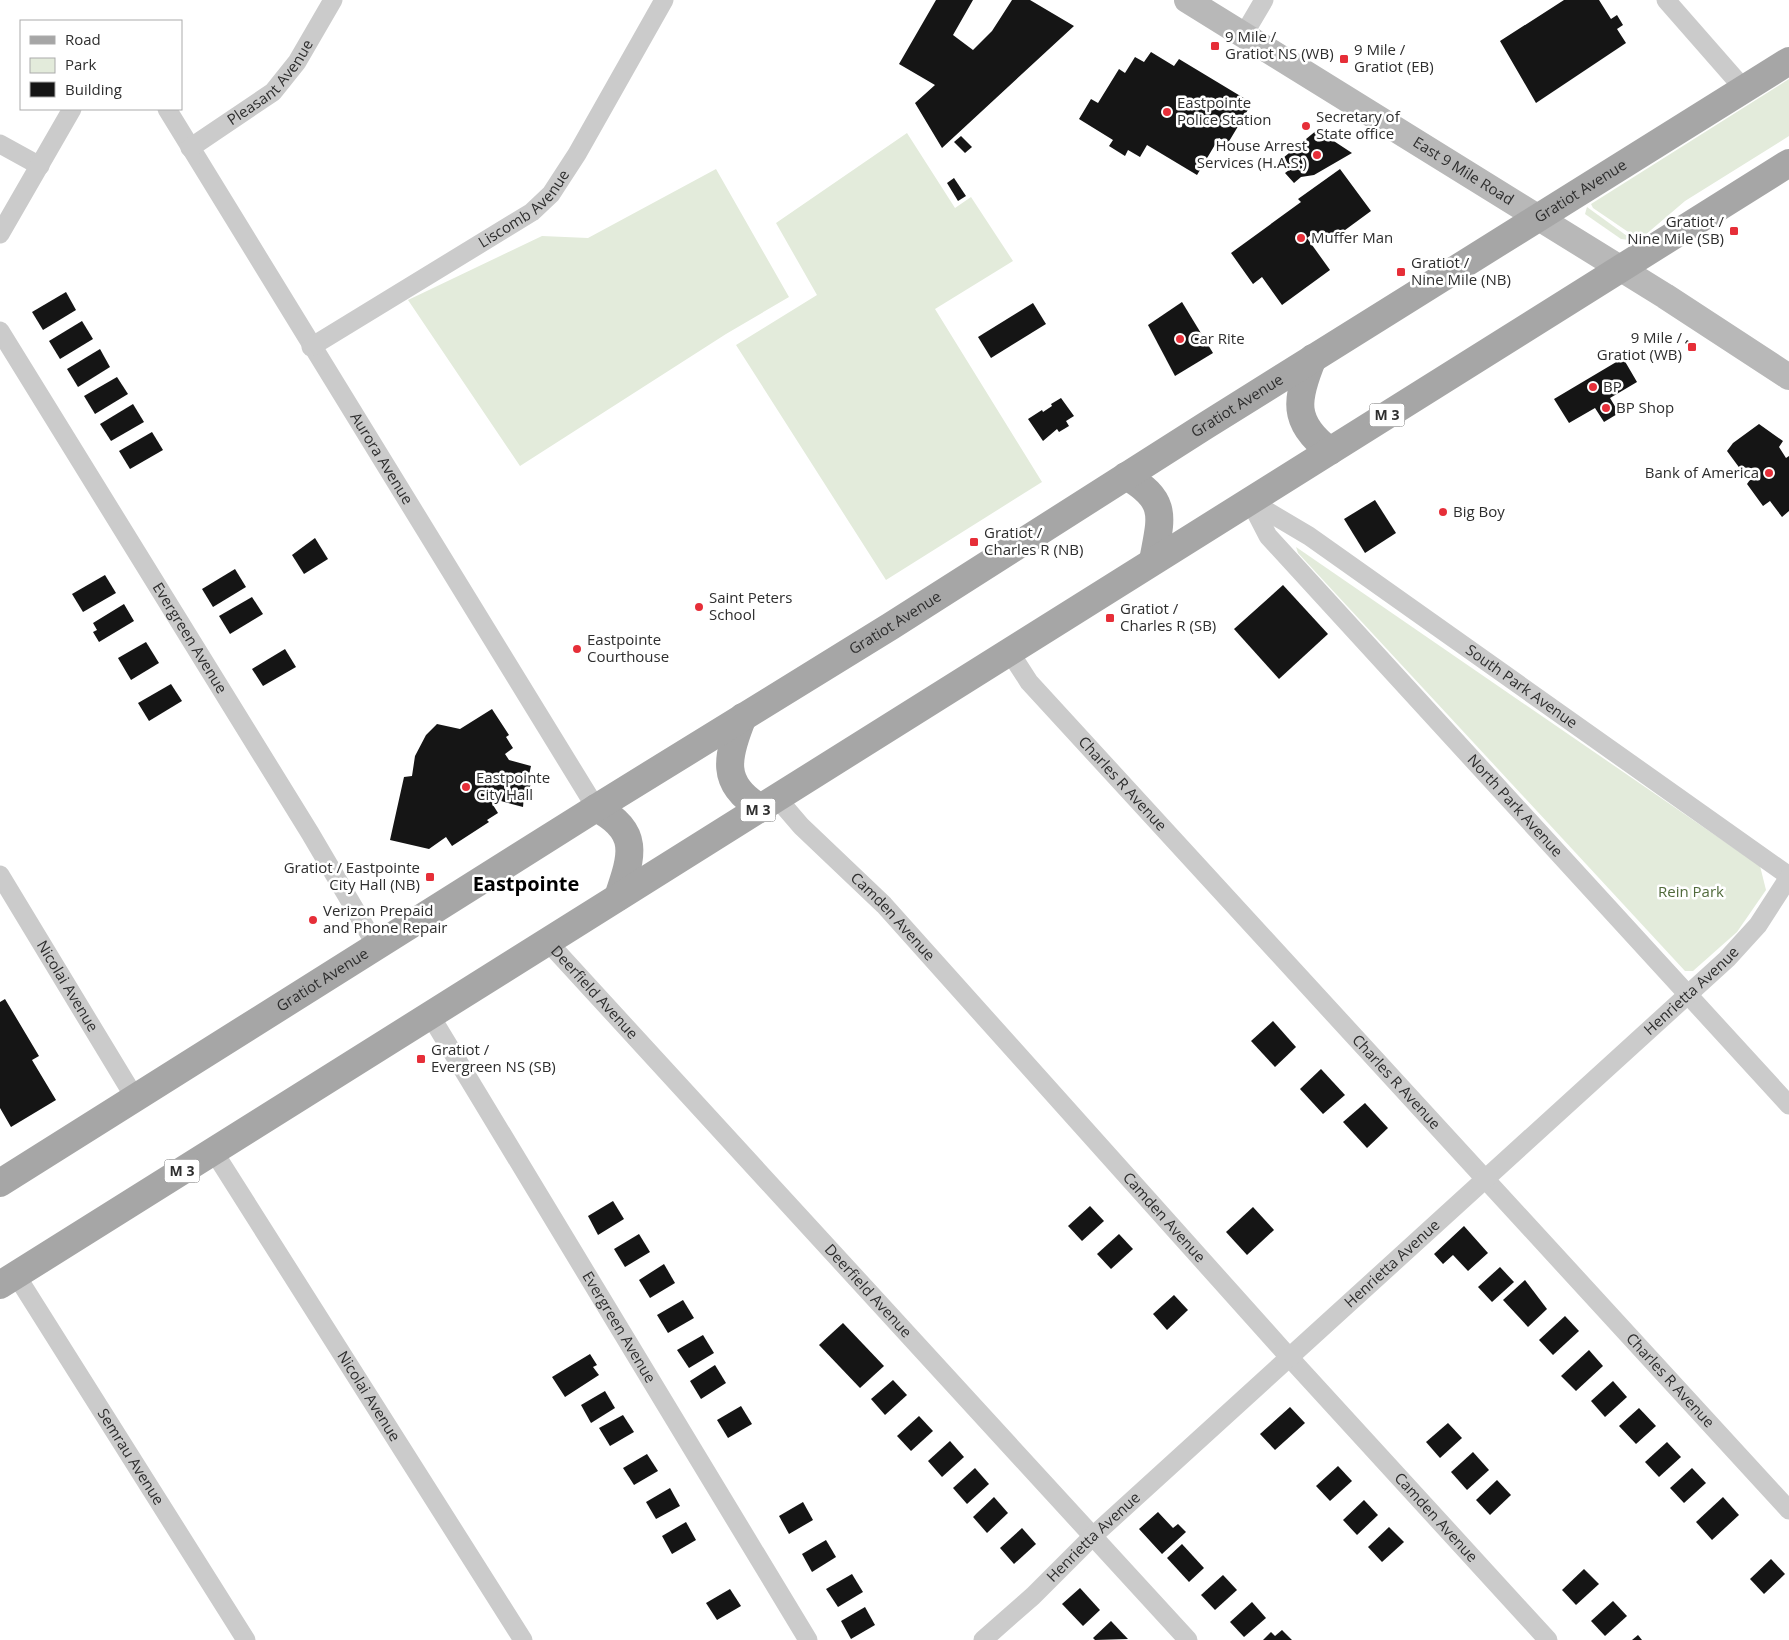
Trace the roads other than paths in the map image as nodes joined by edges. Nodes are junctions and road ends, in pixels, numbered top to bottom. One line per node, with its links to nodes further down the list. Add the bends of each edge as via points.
1 (333, 0): 12 (street, Pleasant Avenue, via 279,86)
2 (664, 0): 19 (street, Liscomb Avenue, via 577,154 543,203)
3 (1187, 0): 6 (main road, East 9 Mile Road)
4 (1264, 0): 6 (street)
5 (1666, 0): 8 (street)
6 (1244, 34): 15 (main road, East 9 Mile Road)
7 (1789, 61): 8 (main road, Gratiot Avenue)
8 (1744, 89): 15 (main road, Gratiot Avenue)
9 (71, 110): 14 (street)
10 (168, 110): 12 (street, Aurora Avenue)
11 (0, 144): 14 (street)
12 (190, 148): 19 (street, Aurora Avenue)
13 (1789, 163): 17 (main road, M 3)
14 (40, 166): 16 (street)
15 (1539, 217): 17 (main road, East 9 Mile Road); 20 (main road, Gratiot Avenue)
16 (0, 234)
17 (1620, 268): 21 (main road, East 9 Mile Road); 22 (main road, M 3)
18 (0, 331): 34 (street, Evergreen Avenue)
19 (311, 347): 29 (street, Aurora Avenue)
20 (1313, 358): 22 (main road, via 1302,385 1300,413 1311,436); 23 (main road, Gratiot Avenue)
21 (1789, 377)
22 (1330, 451): 24 (main road, M 3)
23 (1126, 476): 25 (main road, via 1150,492 1157,501 1159,522); 27 (main road, Gratiot Avenue)
24 (1250, 501): 25 (main road, M 3); 31 (street, South Park Avenue, via 1309,536); 35 (street, North Park Avenue, via 1268,536)
25 (1153, 561): 26 (main road, M 3)
26 (1008, 651): 28 (main road, M 3); 40 (street, Charles R Avenue, via 1029,682)
27 (743, 717): 28 (main road, via 731,753 734,785 740,794); 29 (main road, Gratiot Avenue)
28 (769, 803): 32 (main road, M 3); 43 (street, Camden Avenue, via 801,826 884,905)
29 (596, 808): 32 (main road, via 616,820 628,838 627,872); 34 (main road, Gratiot Avenue)
30 (0, 875): 37 (street, Nicolai Avenue)
31 (1789, 876): 35 (street, Henrietta Avenue, via 1758,924 1727,959)
32 (618, 897): 33 (main road, M 3)
33 (547, 942): 36 (main road, M 3); 45 (street, Deerfield Avenue)
34 (377, 947): 37 (main road, Gratiot Avenue)
35 (1688, 994): 38 (street, North Park Avenue); 40 (street, Henrietta Avenue)
36 (430, 1016): 39 (main road, M 3); 48 (street, Evergreen Avenue)
37 (135, 1098): 41 (main road, Gratiot Avenue)
38 (1789, 1105)
39 (214, 1152): 42 (main road, M 3); 47 (street, Nicolai Avenue)
40 (1486, 1177): 43 (street, Henrietta Avenue); 44 (street, Charles R Avenue)
41 (0, 1183)
42 (8, 1280): 46 (street, Semrau Avenue)
43 (1289, 1357): 45 (street, Henrietta Avenue); 51 (street, Camden Avenue)
44 (1789, 1510)
45 (1093, 1536): 49 (street, Henrietta Avenue); 50 (street, Deerfield Avenue)
46 (246, 1640)
47 (523, 1640)
48 (808, 1640)
49 (983, 1640)
50 (1188, 1640)
51 (1548, 1640)

